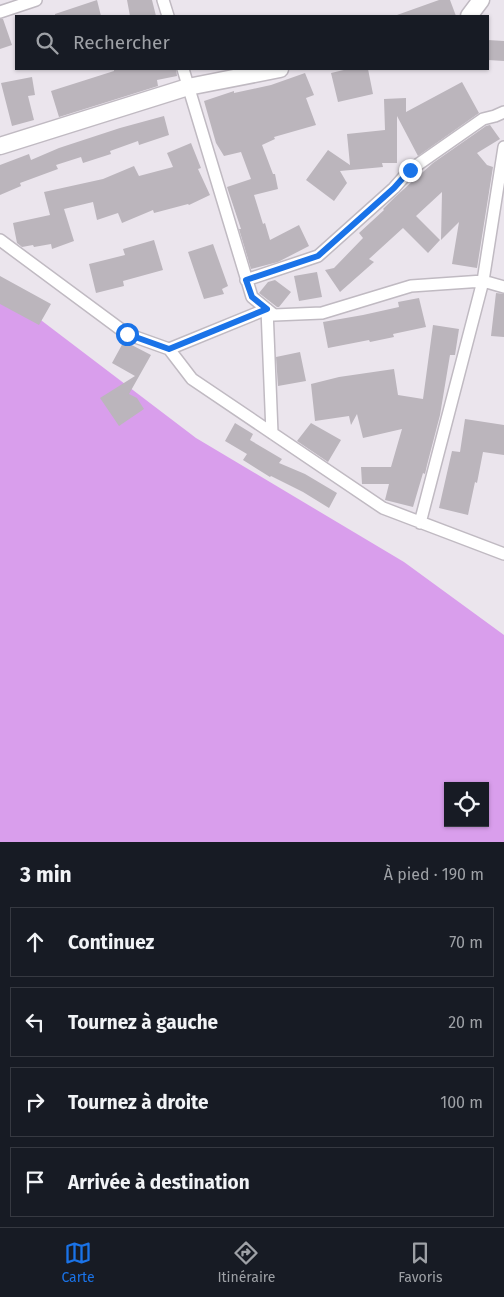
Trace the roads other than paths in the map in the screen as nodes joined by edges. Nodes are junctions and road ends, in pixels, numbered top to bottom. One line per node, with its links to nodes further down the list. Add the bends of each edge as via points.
1 (36, 0): 4 (street)
2 (163, 0): 5 (street)
3 (481, 0): 6 (main road)
4 (0, 12)
5 (168, 15)
6 (470, 15)
7 (183, 70): 9 (street)
8 (275, 70): 9 (main road)
9 (188, 87): 11 (main road); 14 (street)
10 (504, 112): 14 (street, via 483,119 410,170 318,256)
11 (0, 146)
12 (504, 151): 15 (street)
13 (0, 240): 18 (street, via 127,334)
14 (246, 280): 17 (street, via 252,297)
15 (483, 281): 16 (street); 17 (street, via 411,286 322,314 274,315); 20 (street)
16 (504, 287)
17 (267, 309): 18 (street); 19 (street)
18 (169, 349): 19 (street, via 192,379)
19 (272, 433): 20 (street, via 383,508)
20 (420, 523): 21 (street)
21 (504, 554)

